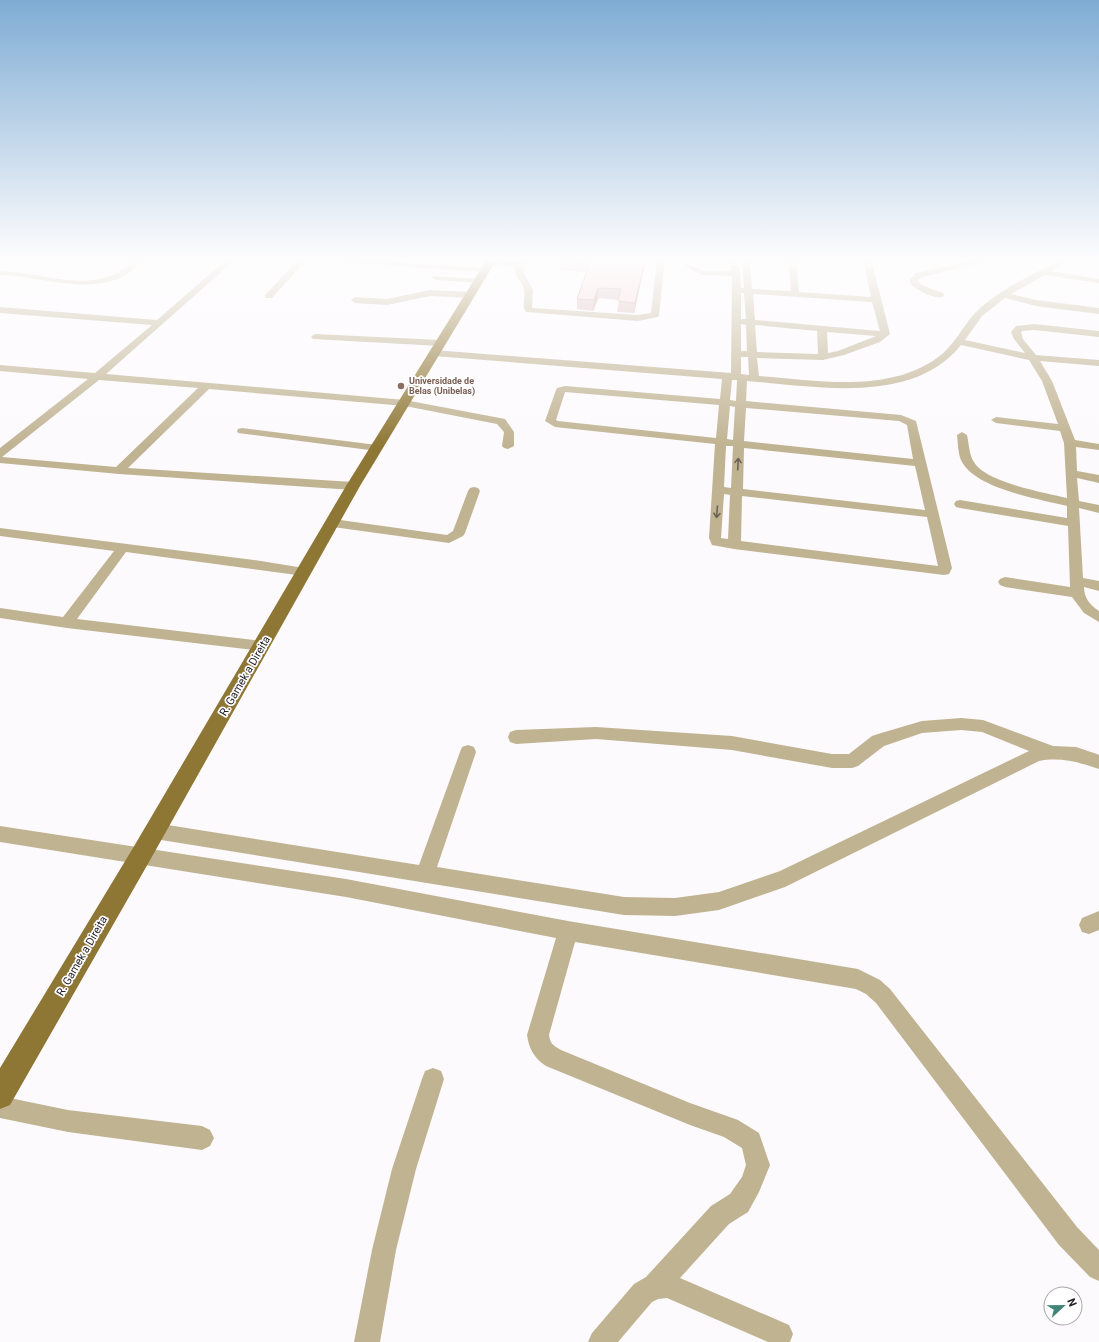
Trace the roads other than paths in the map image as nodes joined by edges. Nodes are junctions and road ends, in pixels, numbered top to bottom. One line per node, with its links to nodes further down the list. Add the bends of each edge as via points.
1 (736, 321): 15 (street)
2 (749, 321): 16 (street)
3 (142, 322): 8 (street)
4 (452, 322): 14 (main road, R. Gamek a Direita)
5 (755, 322): 9 (street)
6 (882, 322): 10 (street)
7 (973, 322): 13 (street)
8 (159, 323): 21 (street)
9 (822, 329): 10 (street); 17 (street)
10 (885, 334): 17 (street, via 877,340)
11 (1099, 334): 18 (street, via 1034,327 1019,328 1016,332 1019,339)
12 (316, 336): 14 (street)
13 (959, 342): 18 (street); 23 (street, via 935,364 918,373 872,383 839,385)
14 (437, 348): 22 (street); 25 (main road, R. Gamek a Direita)
15 (737, 351): 16 (street); 22 (street)
16 (752, 352): 17 (street); 23 (street)
17 (823, 357)
18 (1033, 358): 19 (street); 29 (street, via 1047,381)
19 (1099, 363)
20 (0, 368): 21 (street)
21 (98, 376): 24 (street); 38 (street)
22 (735, 376): 23 (street); 26 (street); 27 (street)
23 (754, 378)
24 (206, 385): 25 (street); 41 (street)
25 (405, 403): 35 (street, via 501,421 508,428 510,435); 37 (main road, R. Gamek a Direita)
26 (726, 403): 27 (street); 32 (street); 32 (street, via 563,389 550,420 555,424)
27 (741, 404): 34 (street); 40 (street, via 905,419 912,423)
28 (996, 420): 29 (street)
29 (1064, 428): 33 (street)
30 (242, 431): 37 (street)
31 (962, 435): 49 (street, via 967,461 981,475 1022,492)
32 (721, 443): 34 (street); 45 (street)
33 (1070, 443): 36 (street); 42 (street)
34 (739, 445): 40 (street); 47 (street, one-way to 34)
35 (508, 446)
36 (1099, 446)
37 (377, 448): 44 (main road, R. Gamek a Direita)
38 (0, 454)
39 (0, 460): 41 (street)
40 (920, 464): 51 (street)
41 (119, 472): 44 (street)
42 (1072, 473): 43 (street); 49 (street)
43 (1099, 479)
44 (354, 486): 52 (main road, R. Gamek a Direita)
45 (718, 490): 47 (street); 55 (street, one-way to 55, via 715,538 720,543)
46 (474, 491): 52 (street, via 458,533 449,539)
47 (736, 492): 51 (street); 55 (street)
48 (960, 504): 53 (street)
49 (1073, 504): 50 (street); 53 (street)
50 (1099, 509)
51 (931, 514): 55 (street, via 945,568 942,572)
52 (333, 523): 57 (main road, R. Gamek a Direita)
53 (1073, 523): 60 (street)
54 (0, 532): 56 (street)
55 (734, 545)
56 (123, 547): 57 (street); 63 (street)
57 (304, 572): 64 (main road, R. Gamek a Direita)
58 (1005, 582): 60 (street)
59 (1099, 586): 60 (street)
60 (1077, 587): 62 (street, via 1081,602 1089,612)
61 (0, 613): 63 (street)
62 (1099, 617)
63 (67, 623): 64 (street)
64 (262, 646): 69 (main road, R. Gamek a Direita)
65 (516, 737): 67 (street, via 596,734 732,743 832,761 852,761 878,741 922,728 961,724 982,726)
66 (468, 752): 72 (street)
67 (1051, 752): 68 (street, via 1071,753); 72 (street, via 1036,755 785,878 719,901 675,907 624,906)
68 (1099, 762)
69 (155, 831): 71 (main road, R. Gamek a Direita); 72 (street)
70 (0, 834): 71 (street)
71 (141, 855): 73 (street, via 346,888); 75 (main road, R. Gamek a Direita)
72 (425, 875)
73 (568, 931): 78 (street, via 858,979 873,986 1068,1236); 79 (street, via 538,1035 539,1046 554,1058 730,1128 751,1141 758,1165 751,1184 739,1204 720,1215)
74 (433, 1079): 81 (street, via 404,1169 384,1250)
75 (0, 1095)
76 (0, 1107): 77 (street, via 68,1121)
77 (202, 1138)
78 (1099, 1268)
79 (655, 1286): 80 (street, via 667,1285); 82 (street, via 643,1293)
80 (780, 1334)
81 (367, 1342)
82 (601, 1342)

